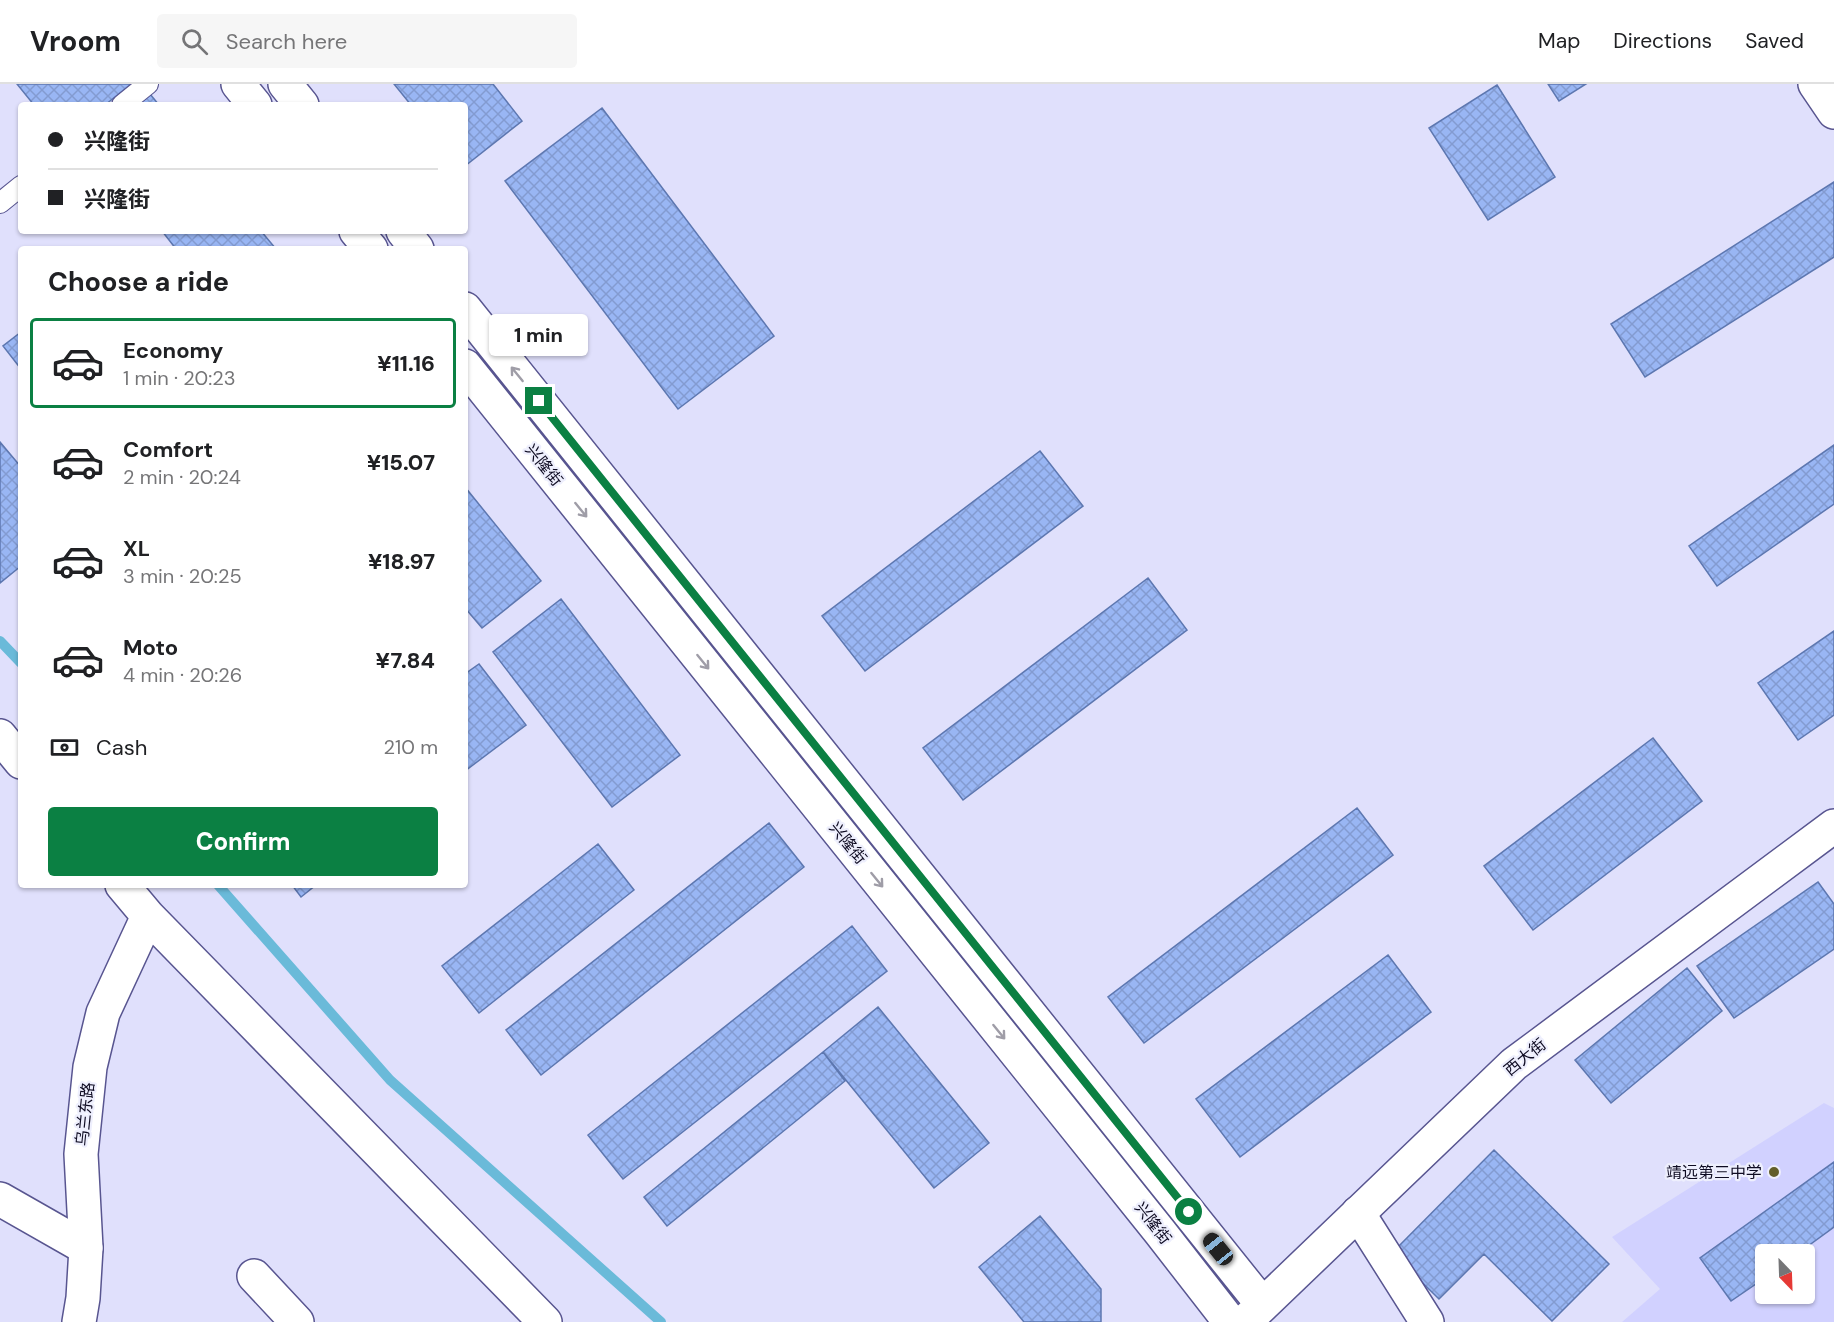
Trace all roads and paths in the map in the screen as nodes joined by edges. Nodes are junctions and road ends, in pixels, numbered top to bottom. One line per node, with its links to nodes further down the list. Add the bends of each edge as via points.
1 (148, 84): 5 (lane)
2 (238, 84): 6 (main road)
3 (285, 84): 7 (main road)
4 (1815, 84): 8 (main road)
5 (126, 102)
6 (253, 102)
7 (300, 102)
8 (1834, 112)
9 (18, 188): 10 (lane)
10 (0, 203)
11 (358, 234): 13 (main road)
12 (405, 234): 14 (main road)
13 (368, 246)
14 (415, 246)
15 (468, 313): 26 (main road, one-way to 15)
16 (468, 370): 30 (main road, 兴隆街, one-way to 30)
17 (0, 736): 18 (main road)
18 (18, 758)
19 (1834, 826): 23 (main road, 西大街, via 1514,1064)
20 (125, 888): 21 (main road)
21 (148, 916): 24 (main road, 乌兰东路, via 103,1012 90,1067 81,1154); 29 (main road)
22 (0, 1199): 24 (main road)
23 (1358, 1213): 26 (main road, 西大街); 31 (main road)
24 (86, 1248): 27 (main road, 乌兰东路)
25 (254, 1276): 28 (main road)
26 (1253, 1313)
27 (79, 1322)
28 (297, 1322)
29 (544, 1322)
30 (1230, 1322)
31 (1427, 1322)

